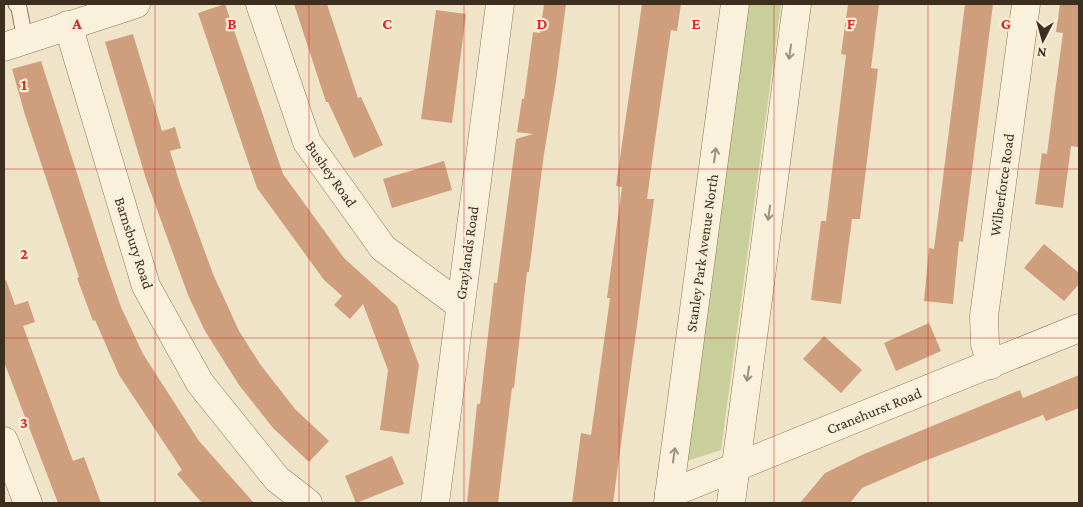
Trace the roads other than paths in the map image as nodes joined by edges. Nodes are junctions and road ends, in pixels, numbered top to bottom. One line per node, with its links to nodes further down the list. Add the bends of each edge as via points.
1 (16, 4): 9 (lane, via 19,8)
2 (136, 4): 8 (street)
3 (260, 4): 10 (street, Bushey Road, via 307,142 383,248)
4 (500, 4): 10 (street, Graylands Road)
5 (735, 4): 15 (street, Stanley Park Avenue North, one-way to 5)
6 (797, 4): 14 (street, one-way to 14)
7 (1026, 4): 12 (street, Wilberforce Road, via 984,316 985,344)
8 (68, 25): 9 (street); 17 (street, Barnsbury Road, via 146,286 200,383 278,479)
9 (14, 43)
10 (460, 305): 18 (street, Graylands Road)
11 (1079, 328): 12 (street, Cranehurst Road)
12 (991, 365): 14 (street, Cranehurst Road)
13 (4, 442): 16 (street)
14 (736, 466): 15 (street, Cranehurst Road); 19 (street)
15 (669, 498)
16 (28, 503)
17 (308, 503)
18 (435, 503)
19 (731, 503)

